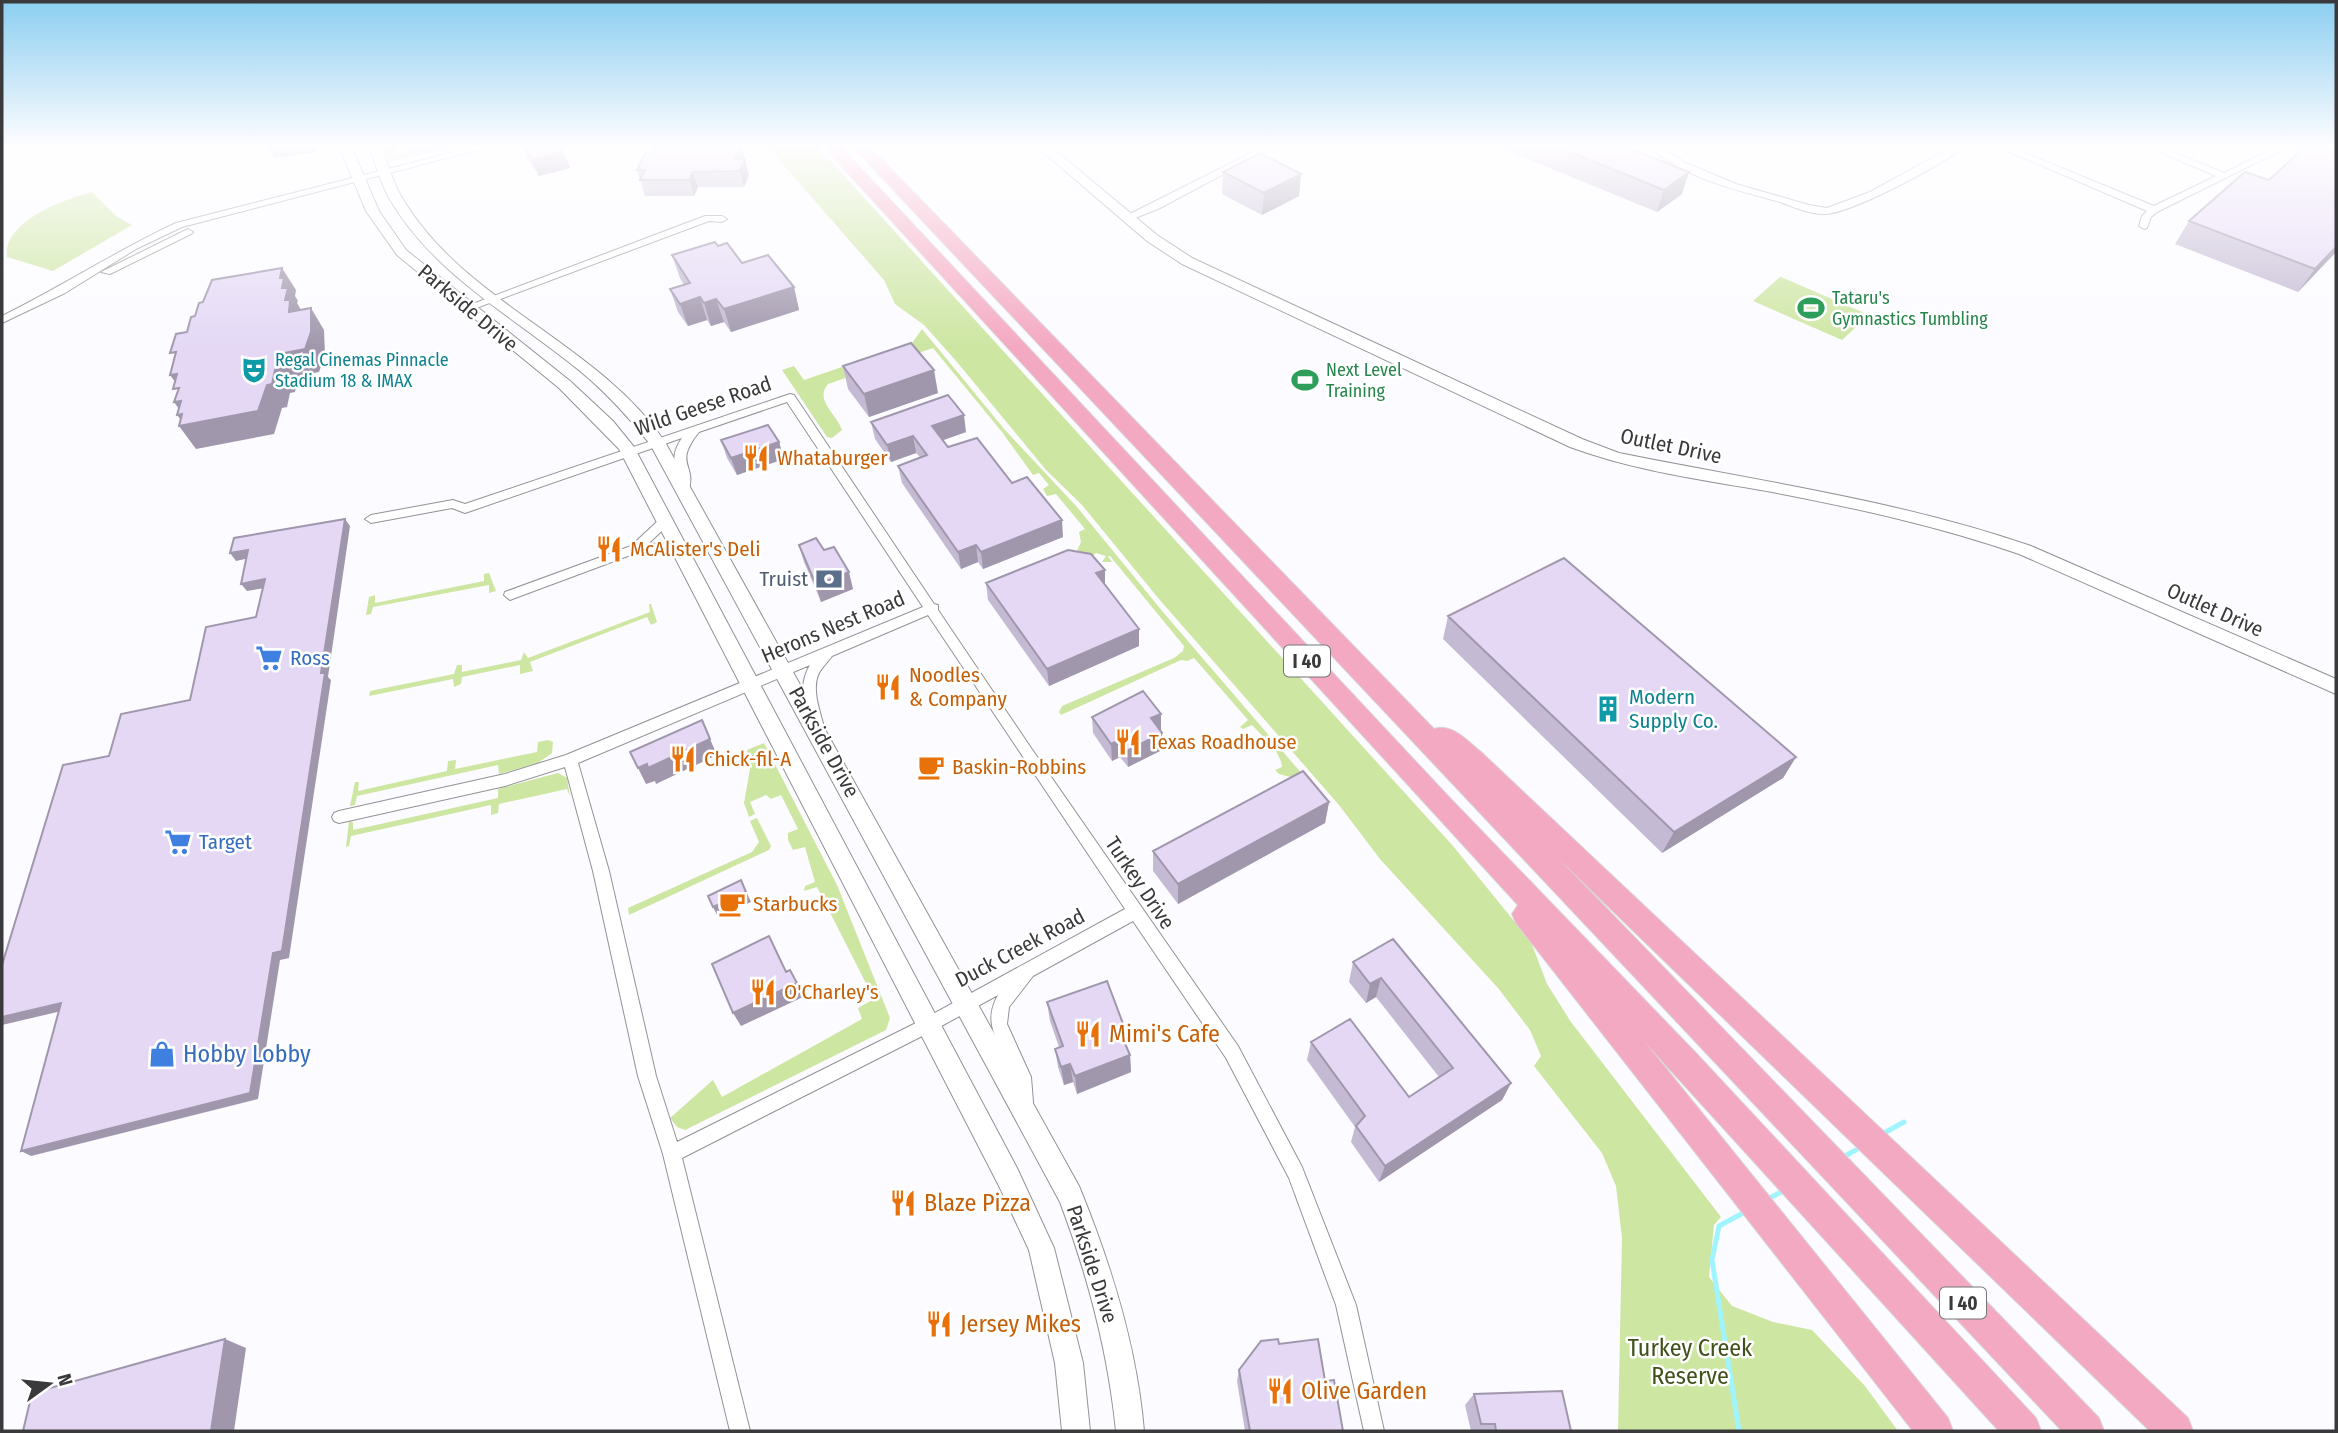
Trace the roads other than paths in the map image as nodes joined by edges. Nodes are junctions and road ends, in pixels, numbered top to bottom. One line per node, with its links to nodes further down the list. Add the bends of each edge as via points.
1 (222, 213): 13 (street, via 179,225)
2 (246, 213): 14 (street, via 184,233)
3 (375, 213): 17 (street, Parkside Drive, via 398,249)
4 (405, 213): 16 (street, Parkside Drive, via 429,244)
5 (893, 213): 37 (highway, I 40)
6 (924, 213): 32 (highway, I 40)
7 (1121, 213): 10 (street, Outlet Drive)
8 (1140, 213): 10 (street)
9 (2150, 213): 12 (street)
10 (1127, 218): 34 (street, Outlet Drive, via 1203,270 1576,443 1616,458 1881,507 1978,532)
11 (722, 219): 16 (street, via 708,218)
12 (2144, 226)
13 (133, 247): 14 (street); 15 (street)
14 (146, 252): 15 (street)
15 (54, 293): 18 (street)
16 (492, 298): 17 (street); 21 (street, Parkside Drive, via 623,400)
17 (467, 308): 22 (street, Parkside Drive, via 604,418)
18 (2, 320)
19 (790, 397): 20 (street, Wild Geese Road); 29 (street, Turkey Drive)
20 (696, 429): 21 (street, Wild Geese Road); 23 (street, via 677,457 686,474)
21 (657, 442): 22 (street, Wild Geese Road); 23 (street, Parkside Drive)
22 (629, 451): 24 (street, Wild Geese Road, via 465,509 453,504); 25 (street, Parkside Drive)
23 (684, 490): 31 (street, Parkside Drive)
24 (370, 519)
25 (664, 521): 26 (street, Parkside Drive); 27 (street)
26 (677, 547): 27 (street); 33 (street, Parkside Drive)
27 (635, 549): 28 (street)
28 (510, 595)
29 (933, 608): 30 (street, Herons Nest Road); 39 (street, Turkey Drive)
30 (829, 652): 31 (street, Herons Nest Road); 35 (street, via 815,666 807,686)
31 (785, 670): 33 (street, Herons Nest Road); 35 (street, Parkside Drive)
32 (1369, 678): 51 (highway, I 40); 52 (highway, via 1472,760)
33 (750, 684): 36 (street, Herons Nest Road); 42 (street, Parkside Drive)
34 (2336, 687)
35 (818, 732): 41 (street, Parkside Drive)
36 (570, 760): 38 (street, Herons Nest Road, via 505,780); 44 (street, via 601,871 647,1076)
37 (1438, 803): 49 (highway); 50 (highway, I 40)
38 (339, 817)
39 (1135, 912): 40 (street, Duck Creek Road); 48 (street, Turkey Drive, via 1232,1052 1296,1173 1346,1305)
40 (1035, 965): 41 (street, Duck Creek Road); 43 (street, via 1004,999 998,1022 1000,1035 1022,1075)
41 (966, 1003): 42 (street, Duck Creek Road); 43 (street, Parkside Drive)
42 (928, 1025): 44 (street, Duck Creek Road); 46 (street, Parkside Drive, via 1041,1248 1069,1363)
43 (1024, 1110): 47 (street, Parkside Drive, via 1070,1195 1096,1261)
44 (672, 1154): 45 (street)
45 (740, 1431)
46 (1076, 1431)
47 (1130, 1431)
48 (1374, 1431)
49 (1935, 1431)
50 (2023, 1431)
51 (2086, 1431)
52 (2175, 1431)

